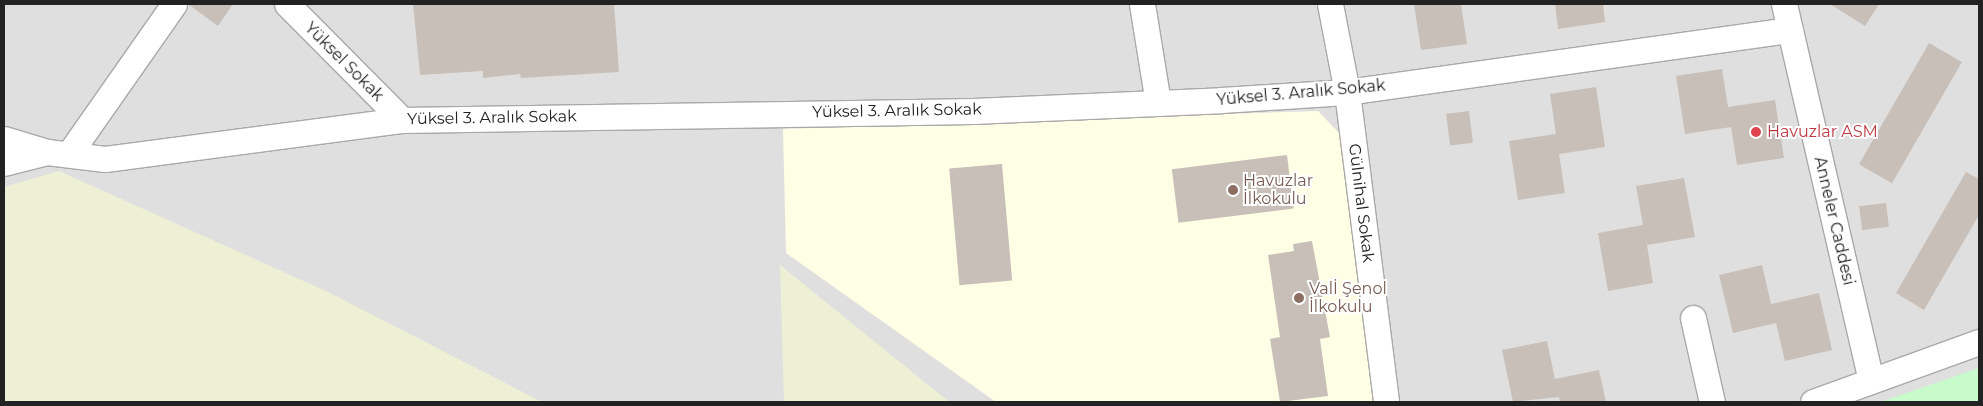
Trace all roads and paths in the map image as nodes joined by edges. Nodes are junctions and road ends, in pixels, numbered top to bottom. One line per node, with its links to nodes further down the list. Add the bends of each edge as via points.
1 (174, 4): 11 (street)
2 (287, 4): 9 (street, Yüksel Sokak)
3 (1142, 4): 8 (street)
4 (1330, 4): 7 (street, Gülnihal Sokak)
5 (1784, 4): 6 (street, Anneler Caddesi)
6 (1790, 30): 7 (street, Yüksel 3. Aralık Sokak); 15 (street, Anneler Caddesi)
7 (1347, 92): 8 (street, Yüksel 3. Aralık Sokak); 16 (street, Gülnihal Sokak)
8 (1158, 103): 9 (street, Yüksel 3. Aralık Sokak, via 973,111)
9 (402, 120): 11 (street, Yüksel 3. Aralık Sokak, via 105,159)
10 (4, 139): 11 (street, Yüksel 3. Aralık Sokak)
11 (58, 153): 12 (street)
12 (4, 163)
13 (1693, 318): 17 (street)
14 (1979, 342): 15 (street)
15 (1871, 380): 18 (street)
16 (1386, 402)
17 (1712, 402)
18 (1813, 402)

